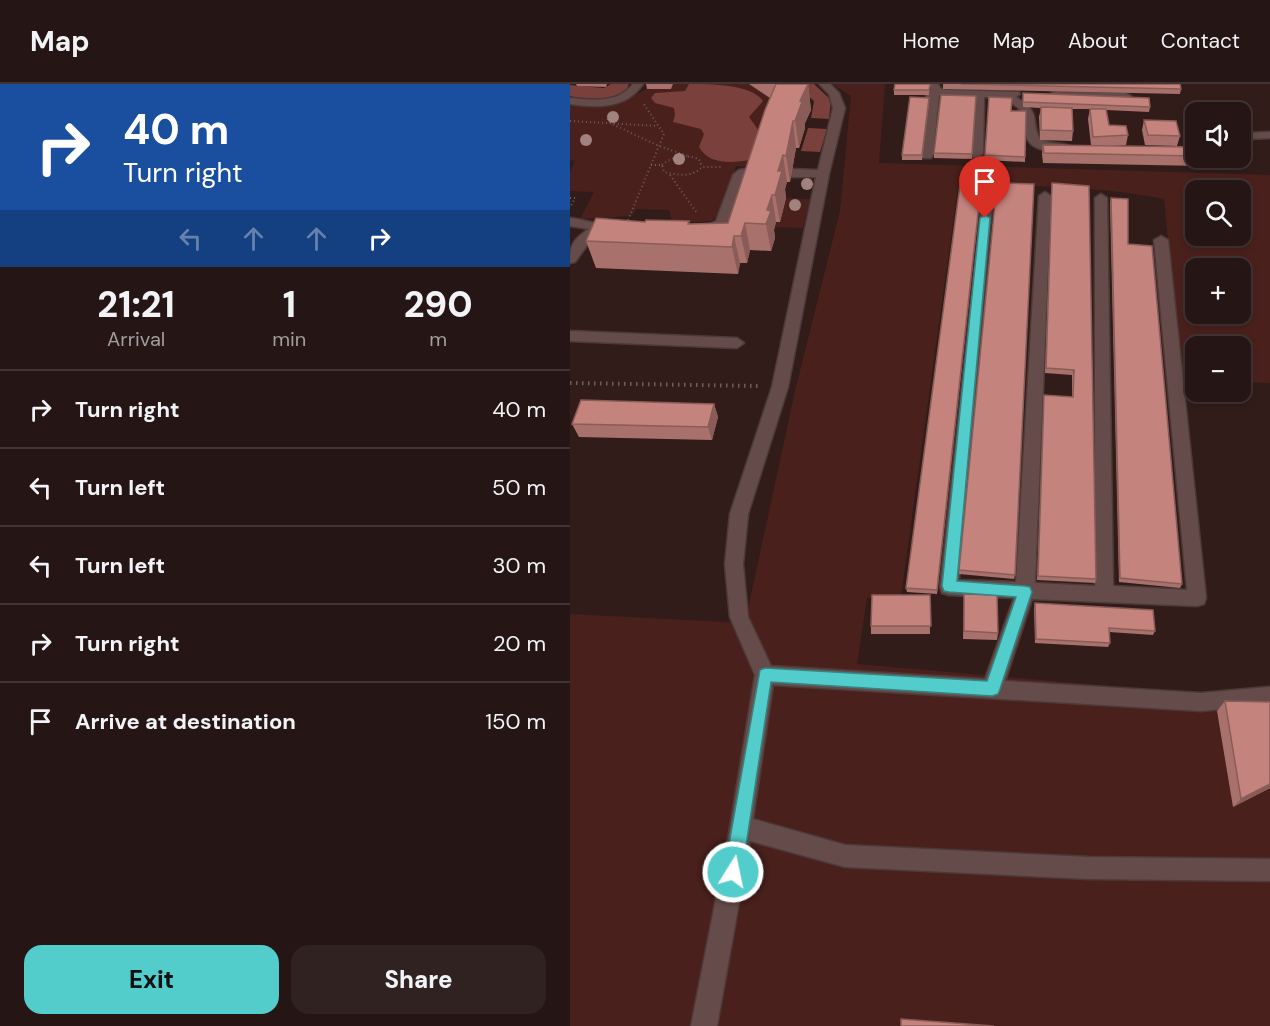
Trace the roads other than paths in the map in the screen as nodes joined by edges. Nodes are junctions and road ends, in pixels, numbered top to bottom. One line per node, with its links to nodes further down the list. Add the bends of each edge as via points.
1 (824, 84): 17 (street, via 834,93 839,108)
2 (637, 87): 9 (street, via 616,100)
3 (935, 87): 4 (street); 14 (street)
4 (979, 94): 5 (street); 13 (street)
5 (1004, 94): 6 (street); 12 (street, via 1030,115 1032,138 1038,143)
6 (1026, 94)
7 (1048, 95): 8 (street)
8 (1125, 96)
9 (570, 101)
10 (1270, 135): 11 (street)
11 (1251, 136)
12 (1082, 148)
13 (977, 154)
14 (927, 155)
15 (758, 171): 23 (street, via 737,178 722,223 712,228)
16 (792, 172): 17 (street)
17 (823, 174): 31 (street, via 780,387 739,514 734,564 739,617)
18 (987, 195): 29 (street, via 949,586)
19 (1045, 196): 29 (street)
20 (1101, 198): 30 (street)
21 (570, 222): 24 (street)
22 (626, 226): 24 (street)
23 (693, 228)
24 (600, 229): 26 (street, via 585,236)
25 (1161, 240): 30 (street, via 1197,598)
26 (570, 259)
27 (570, 336): 28 (street)
28 (737, 343)
29 (1025, 592): 30 (street); 32 (street)
30 (1104, 594)
31 (765, 675): 32 (street); 34 (street)
32 (992, 689): 33 (street, via 1201,702)
33 (1268, 696)
34 (741, 827): 35 (street, via 845,856 1089,868); 36 (street)
35 (1270, 870)
36 (704, 1026)

